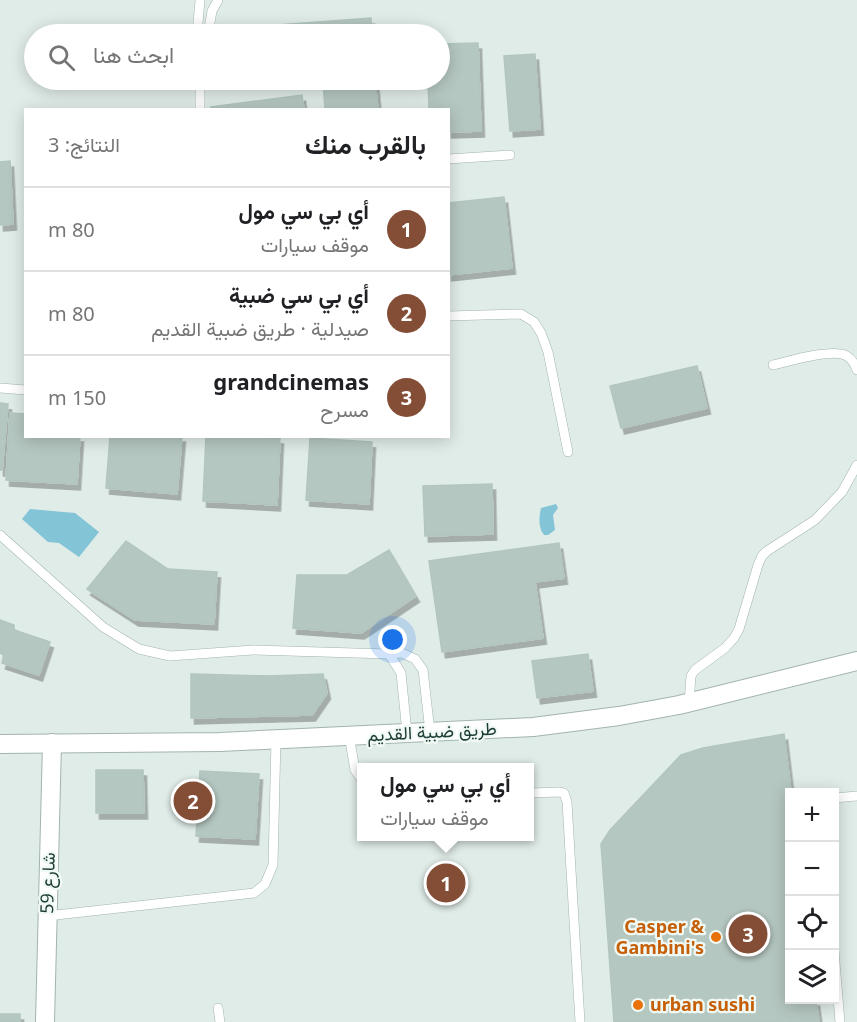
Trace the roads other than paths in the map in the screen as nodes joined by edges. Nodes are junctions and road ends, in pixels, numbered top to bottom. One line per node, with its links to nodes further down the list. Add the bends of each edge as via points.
1 (200, 0): 3 (lane)
2 (218, 0): 4 (lane)
3 (198, 24)
4 (210, 24)
5 (200, 90): 6 (lane)
6 (200, 108)
7 (510, 155): 8 (lane)
8 (450, 159)
9 (450, 316): 14 (lane, via 521,314 534,322 548,351)
10 (773, 365): 11 (lane, via 837,354 847,356)
11 (857, 370)
12 (0, 388): 13 (lane)
13 (24, 390)
14 (568, 452)
15 (857, 465): 19 (lane, via 842,492 815,520 762,556 739,628 725,648 691,676)
16 (0, 535): 17 (lane, via 103,627 140,649 170,656 253,650)
17 (389, 654): 20 (lane, via 402,653 415,659 423,670); 21 (lane, via 401,673)
18 (857, 661): 19 (street, طريق ضبية القديم)
19 (689, 703): 20 (street, طريق ضبية القديم, via 570,723)
20 (430, 732): 21 (street, طريق ضبية القديم)
21 (407, 733): 22 (street, طريق ضبية القديم)
22 (349, 735): 23 (street, طريق ضبية القديم); 26 (lane)
23 (276, 740): 24 (street, طريق ضبية القديم); 30 (lane, via 273,865 265,884 254,893)
24 (52, 743): 25 (street, طريق ضبية القديم); 30 (street, شارع 59)
25 (0, 744)
26 (357, 773)
27 (534, 793): 35 (lane, via 564,793 567,802)
28 (857, 796): 29 (lane)
29 (839, 798)
30 (47, 916): 33 (street, شارع 59)
31 (838, 1004): 36 (lane)
32 (218, 1008): 34 (lane)
33 (45, 1022)
34 (220, 1022)
35 (580, 1022)
36 (840, 1022)

